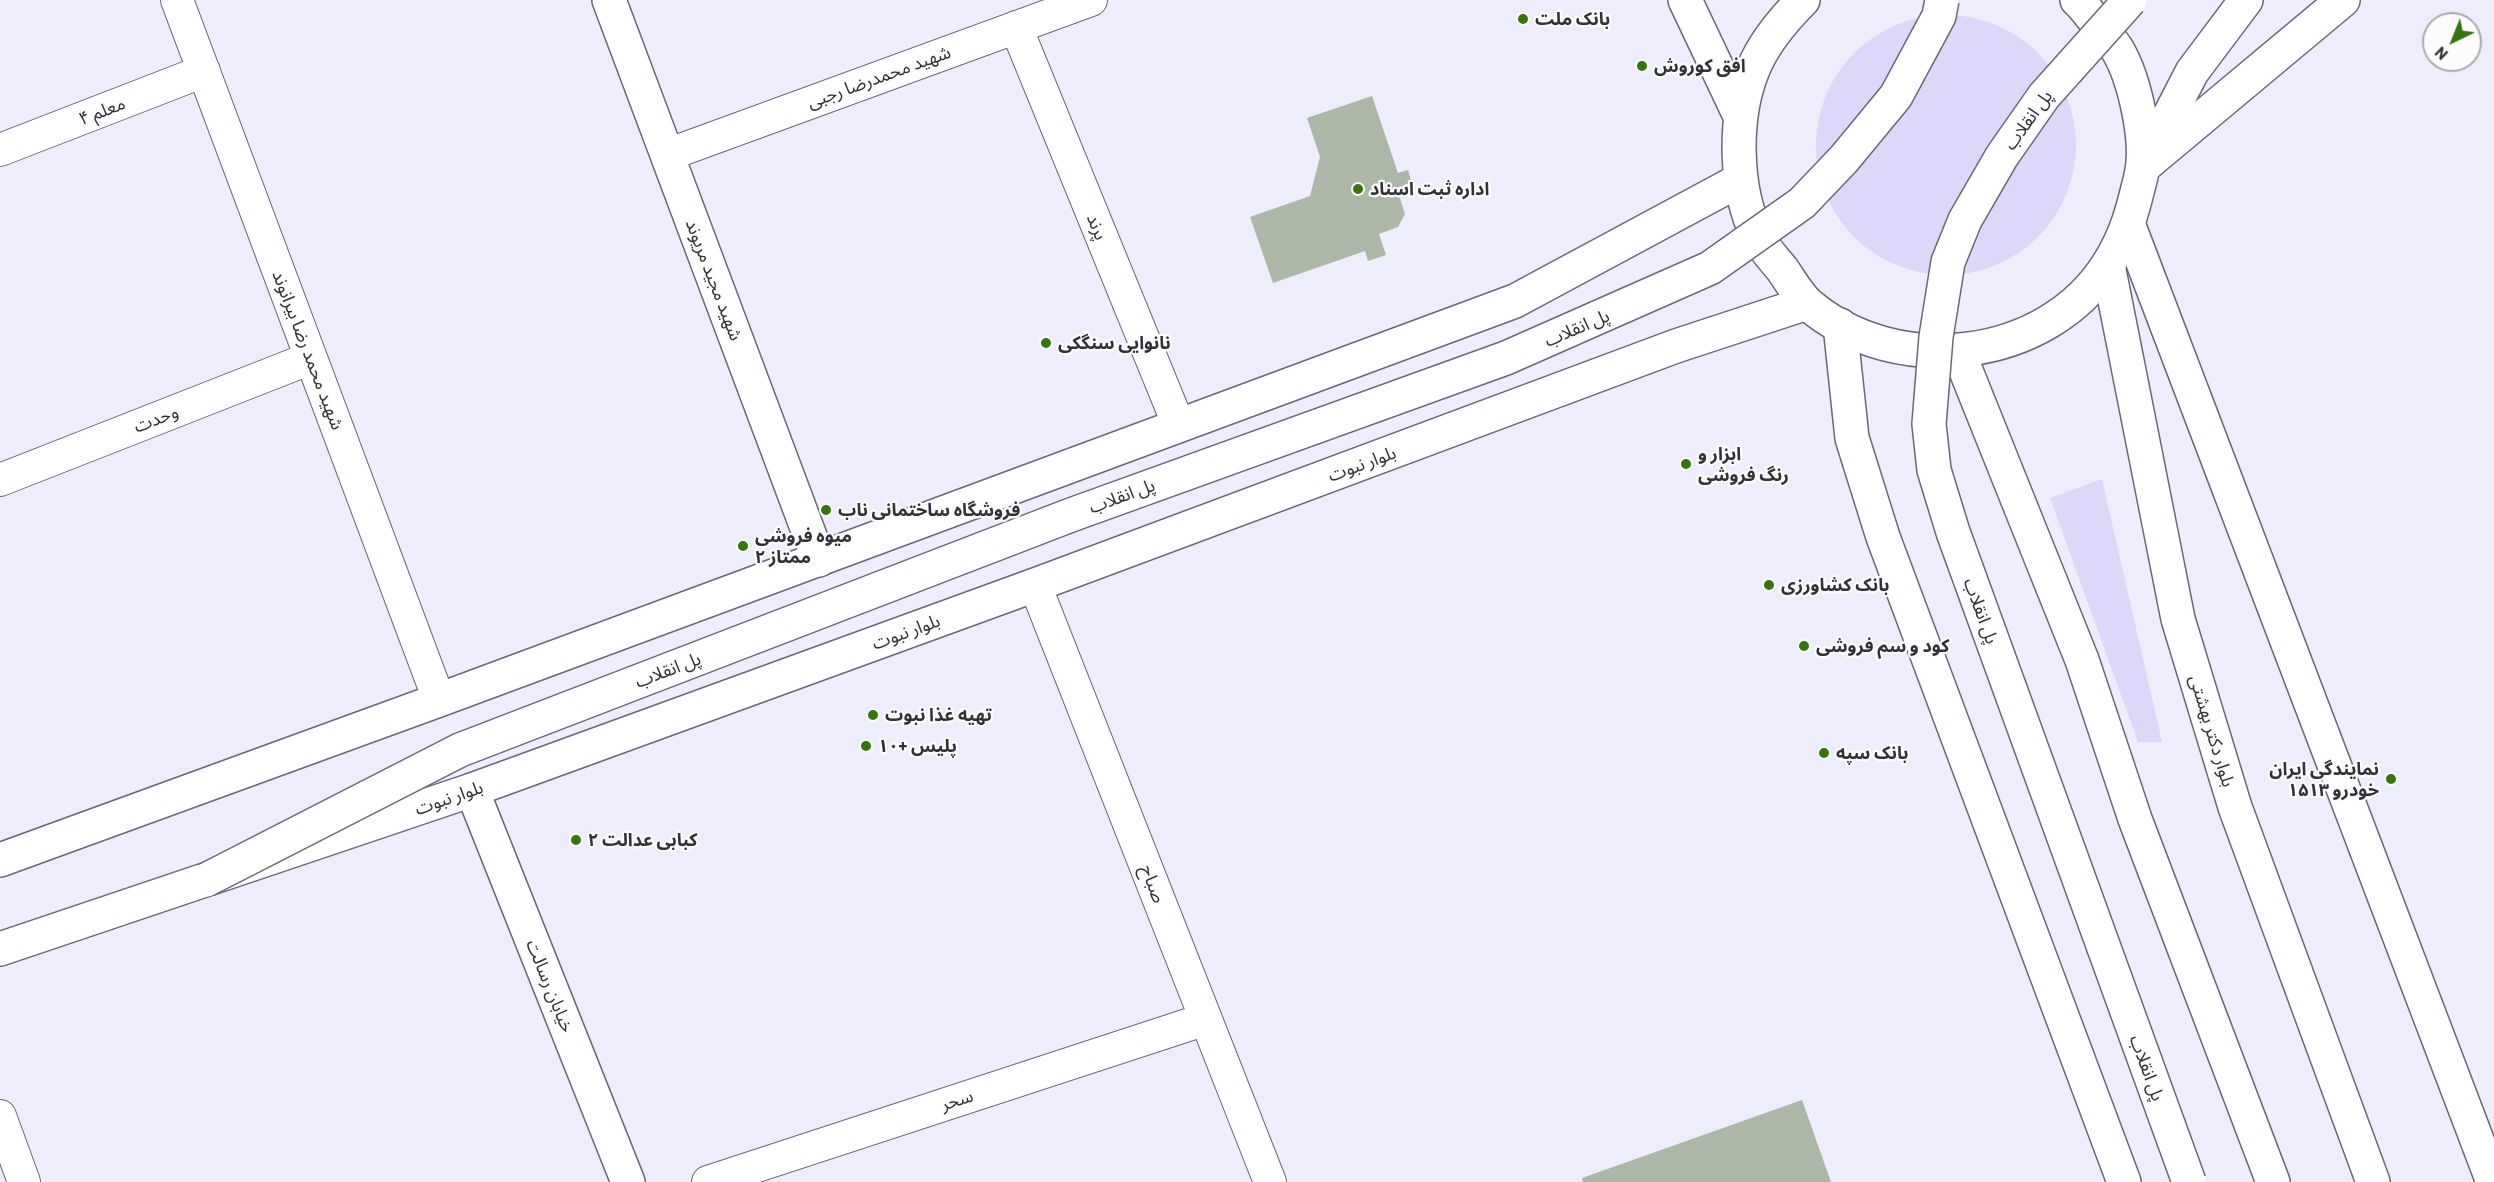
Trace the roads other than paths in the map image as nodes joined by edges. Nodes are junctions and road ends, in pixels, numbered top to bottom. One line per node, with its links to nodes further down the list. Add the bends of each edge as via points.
1 (177, 0): 12 (street, شهید محمد رضا بیرانوند)
2 (609, 0): 15 (main road, شهید مجید مریوند)
3 (1091, 0): 11 (street, شهید محمدرضا رجبی)
4 (1685, 0): 13 (main road)
5 (1942, 0): 31 (main road, پل انقلاب, bridge, via 1939,16 1896,96 1844,159 1802,203 1710,268 1506,358 1071,515 460,750)
6 (2077, 0): 16 (main road, via 2117,50 2139,106)
7 (2130, 0): 40 (main road, پل انقلاب, bridge, via 2044,96 2002,156 1965,220 1948,262 1941,298 1929,424 1934,470 1953,532)
8 (2246, 0): 16 (main road, via 2192,72)
9 (2343, 0): 16 (main road)
10 (1789, 7): 13 (main road, via 1754,67)
11 (1016, 27): 15 (street, شهید محمدرضا رجبی); 24 (street, پرند)
12 (204, 71): 14 (street, معلم ۴); 23 (street, شهید محمد رضا بیرانوند)
13 (1740, 116): 17 (main road)
14 (0, 150)
15 (667, 155): 26 (main road, شهید مجید مریوند)
16 (2143, 167): 18 (main road)
17 (1740, 180): 20 (main road, via 1758,238); 24 (main road, via 1515,301)
18 (2129, 226): 19 (main road); 43 (main road)
19 (2108, 265): 22 (main road, via 2078,299 2042,325 2001,343); 42 (main road, بلوار دکتر بهشتی, via 2178,619 2235,807)
20 (1807, 303): 21 (main road); 27 (main road, بلوار نبوت, via 1676,346)
21 (1840, 326): 22 (main road, via 1877,342 1917,351); 39 (main road, via 1852,438 1883,537)
22 (1958, 351): 41 (main road, via 2082,660 2135,819)
23 (311, 358): 25 (street, وحدت); 28 (street, شهید محمد رضا بیرانوند)
24 (1179, 426): 26 (main road)
25 (0, 480)
26 (819, 560): 28 (main road)
27 (1035, 585): 29 (main road, بلوار نبوت); 33 (street, صباح)
28 (440, 700): 30 (main road)
29 (472, 790): 31 (main road, بلوار نبوت); 36 (main road, خیابان رسالت)
30 (0, 860)
31 (206, 880): 32 (main road, بلوار نبوت)
32 (0, 949)
33 (1206, 1019): 37 (street, سحر); 38 (street, صباح)
34 (0, 1116): 35 (street)
35 (24, 1182)
36 (628, 1182)
37 (708, 1182)
38 (1270, 1182)
39 (2124, 1182)
40 (2189, 1182)
41 (2273, 1182)
42 (2373, 1182)
43 (2493, 1182)

